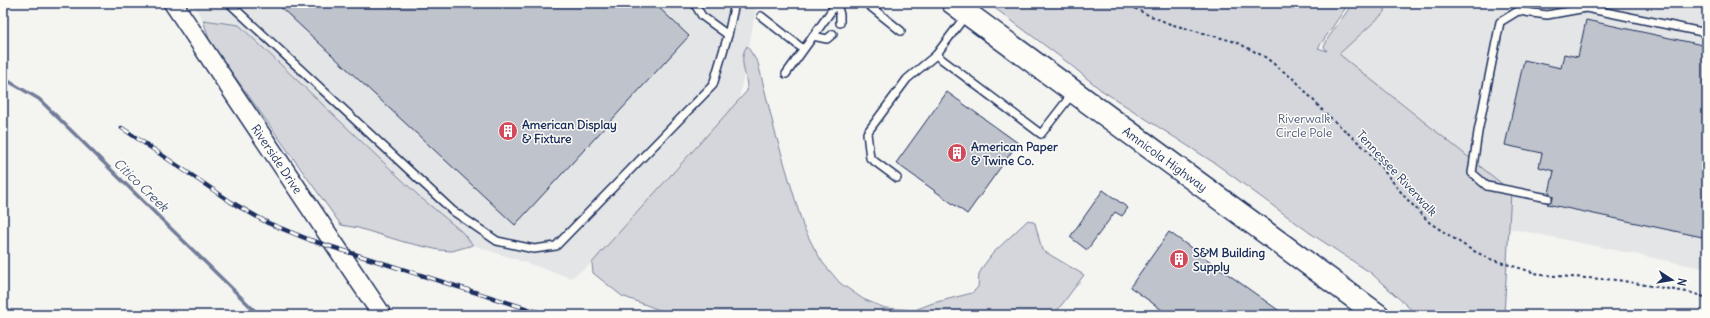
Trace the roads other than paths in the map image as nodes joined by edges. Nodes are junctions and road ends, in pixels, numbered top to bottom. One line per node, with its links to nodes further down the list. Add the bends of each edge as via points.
1 (173, 3): 21 (street, Riverside Drive)
2 (230, 3): 13 (lane, via 453,211 497,241 534,249 556,246 713,85)
3 (694, 3): 13 (lane, via 702,16)
4 (735, 3): 13 (lane)
5 (837, 3): 9 (lane); 14 (lane)
6 (866, 3): 10 (lane)
7 (960, 8): 16 (lane); 18 (main road, Amnicola Highway)
8 (761, 16): 15 (lane)
9 (840, 23)
10 (901, 31)
11 (1707, 33): 20 (lane, via 1586,8 1547,15 1518,11 1500,22 1472,173 1486,186)
12 (833, 34): 14 (lane, via 826,39)
13 (728, 35)
14 (813, 36): 15 (lane)
15 (803, 49): 17 (lane)
16 (936, 55): 18 (lane, via 1041,134); 19 (lane, via 907,79 867,134 870,158)
17 (786, 74)
18 (1074, 92): 22 (main road, Amnicola Highway)
19 (897, 178)
20 (1548, 198)
21 (382, 315)
22 (1378, 315)

